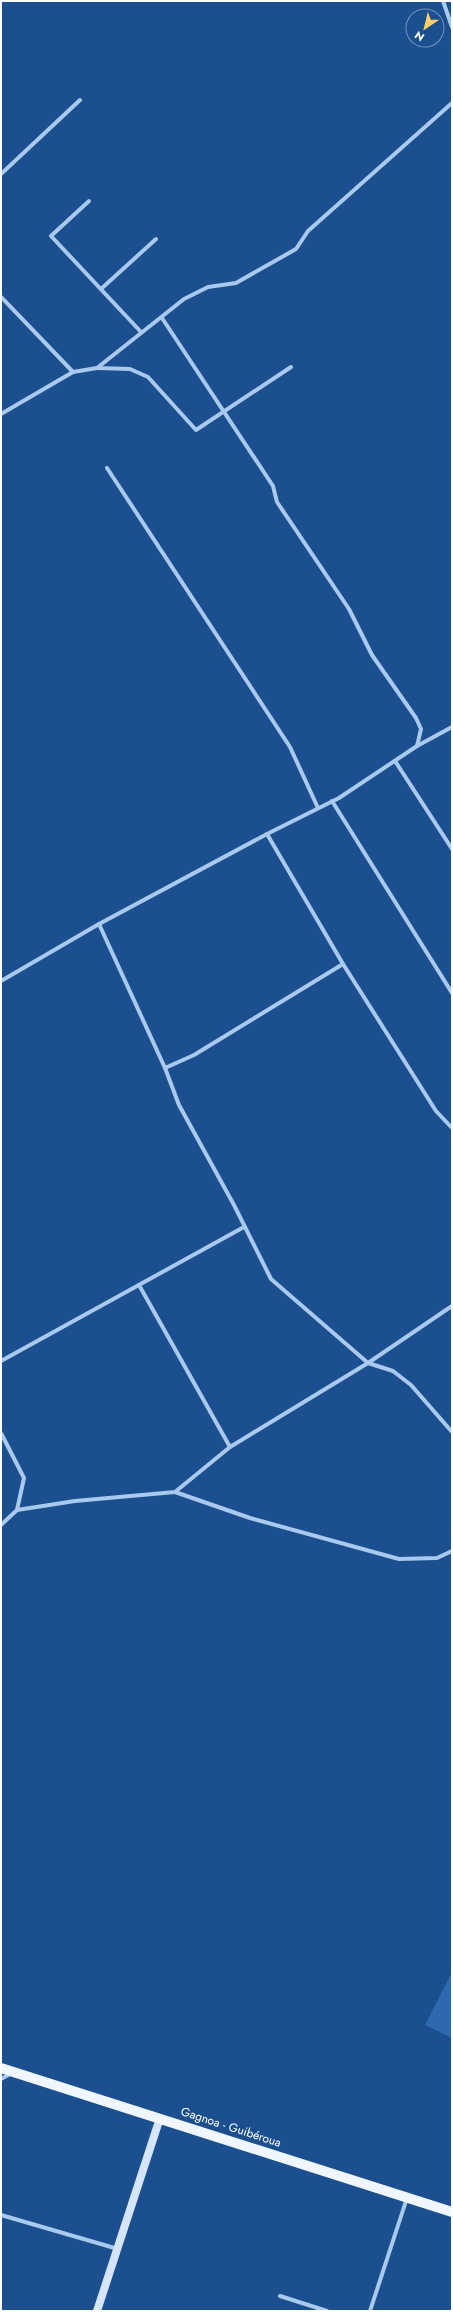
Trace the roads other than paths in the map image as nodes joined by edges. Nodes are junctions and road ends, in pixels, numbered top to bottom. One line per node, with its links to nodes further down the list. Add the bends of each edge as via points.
1 (443, 1): 2 (street)
2 (452, 27)
3 (80, 100): 5 (street)
4 (452, 103): 10 (street, via 308,230 296,249 236,282 208,287 184,299)
5 (1, 174)
6 (89, 201): 8 (street, via 52,236)
7 (156, 238): 8 (street)
8 (101, 289): 11 (street)
9 (1, 297): 14 (street)
10 (162, 318): 11 (street); 15 (street)
11 (141, 332): 13 (street)
12 (291, 367): 15 (street)
13 (97, 368): 14 (street); 15 (street, via 130,369 148,376 196,430)
14 (73, 372): 16 (street)
15 (224, 412): 19 (street, via 273,486 277,502 349,609 372,655 416,718 421,729)
16 (1, 414)
17 (107, 468): 22 (street, via 290,747)
18 (452, 727): 19 (street)
19 (417, 746): 20 (street)
20 (395, 761): 21 (street); 24 (street)
21 (332, 802): 22 (street); 28 (street)
22 (318, 808): 23 (street)
23 (267, 834): 25 (street); 26 (street)
24 (452, 849)
25 (99, 924): 27 (street); 29 (street)
26 (343, 964): 29 (street, via 194,1055); 30 (street, via 436,1111)
27 (1, 981)
28 (452, 993)
29 (165, 1068): 31 (street, via 179,1105)
30 (452, 1128)
31 (244, 1227): 32 (street); 35 (street, via 271,1279)
32 (139, 1285): 34 (street); 38 (street)
33 (452, 1306): 35 (street)
34 (1, 1361)
35 (368, 1363): 36 (street, via 393,1371 412,1385); 38 (street)
36 (452, 1432)
37 (1, 1433): 40 (street, via 24,1478)
38 (230, 1447): 39 (street)
39 (175, 1492): 40 (street, via 75,1501); 42 (street, via 250,1518 399,1559 437,1558)
40 (17, 1510): 41 (street)
41 (1, 1525)
42 (452, 1551)
43 (1, 2068): 44 (main road, Gagnoa - Guibéroua)
44 (14, 2072): 45 (street); 46 (main road, Gagnoa - Guibéroua)
45 (1, 2079)
46 (160, 2118): 47 (main road, Gagnoa - Guibéroua); 50 (street)
47 (407, 2197): 48 (main road, Gagnoa - Guibéroua); 54 (street)
48 (452, 2212)
49 (1, 2215): 50 (street)
50 (118, 2249): 52 (street)
51 (280, 2296): 53 (street)
52 (97, 2311)
53 (327, 2311)
54 (370, 2311)

